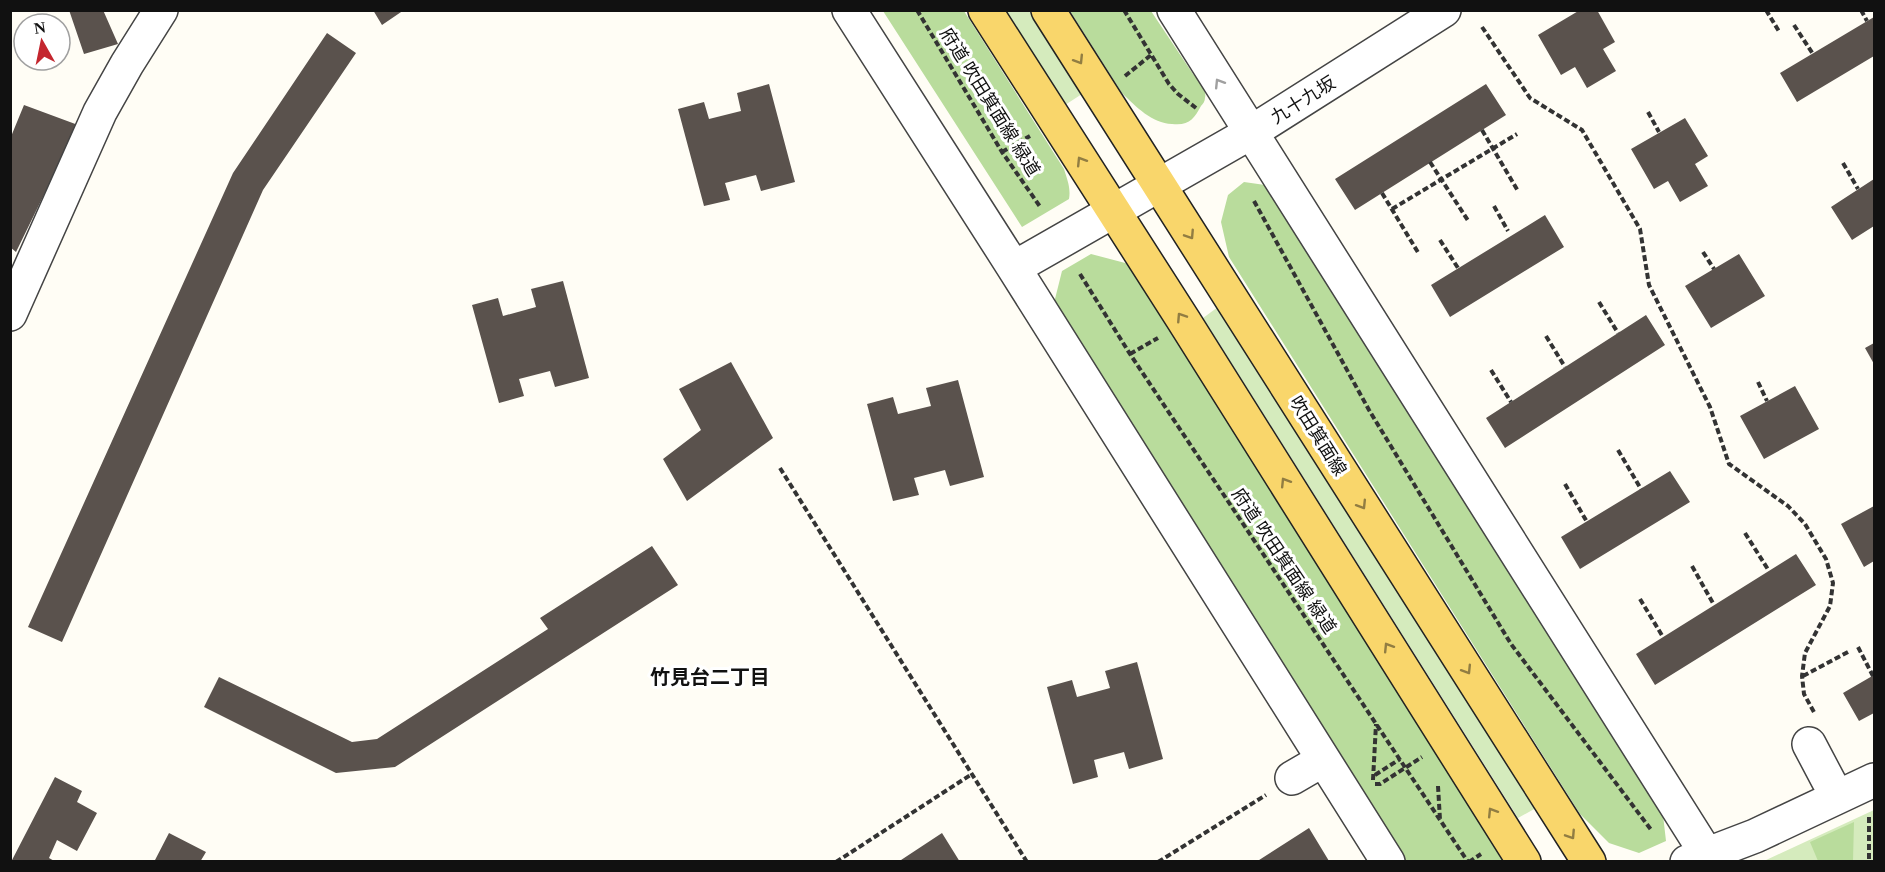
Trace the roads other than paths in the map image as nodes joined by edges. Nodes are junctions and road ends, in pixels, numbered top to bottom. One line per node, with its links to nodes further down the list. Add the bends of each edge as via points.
1 (161, 10): 11 (street, via 100,112)
2 (849, 10): 10 (street)
3 (985, 10): 9 (main road, one-way to 3)
4 (1048, 10): 8 (main road, 吹田箕面線, one-way to 8)
5 (1174, 10): 7 (street, one-way to 5)
6 (1444, 10): 7 (street, 九十九坂)
7 (1250, 133): 8 (street, 九十九坂); 17 (street, via 1573,641)
8 (1158, 186): 9 (street, 九十九坂); 20 (main road, 吹田箕面線, one-way to 20)
9 (1113, 211): 10 (street, 九十九坂); 19 (main road, one-way to 9)
10 (1014, 268): 13 (street)
11 (10, 314)
12 (1815, 733): 16 (street)
13 (1323, 760): 14 (street); 18 (street)
14 (1292, 778)
15 (1872, 794): 16 (street)
16 (1838, 797): 17 (street, via 1755,836)
17 (1696, 857)
18 (1388, 861)
19 (1524, 861)
20 (1589, 861)

